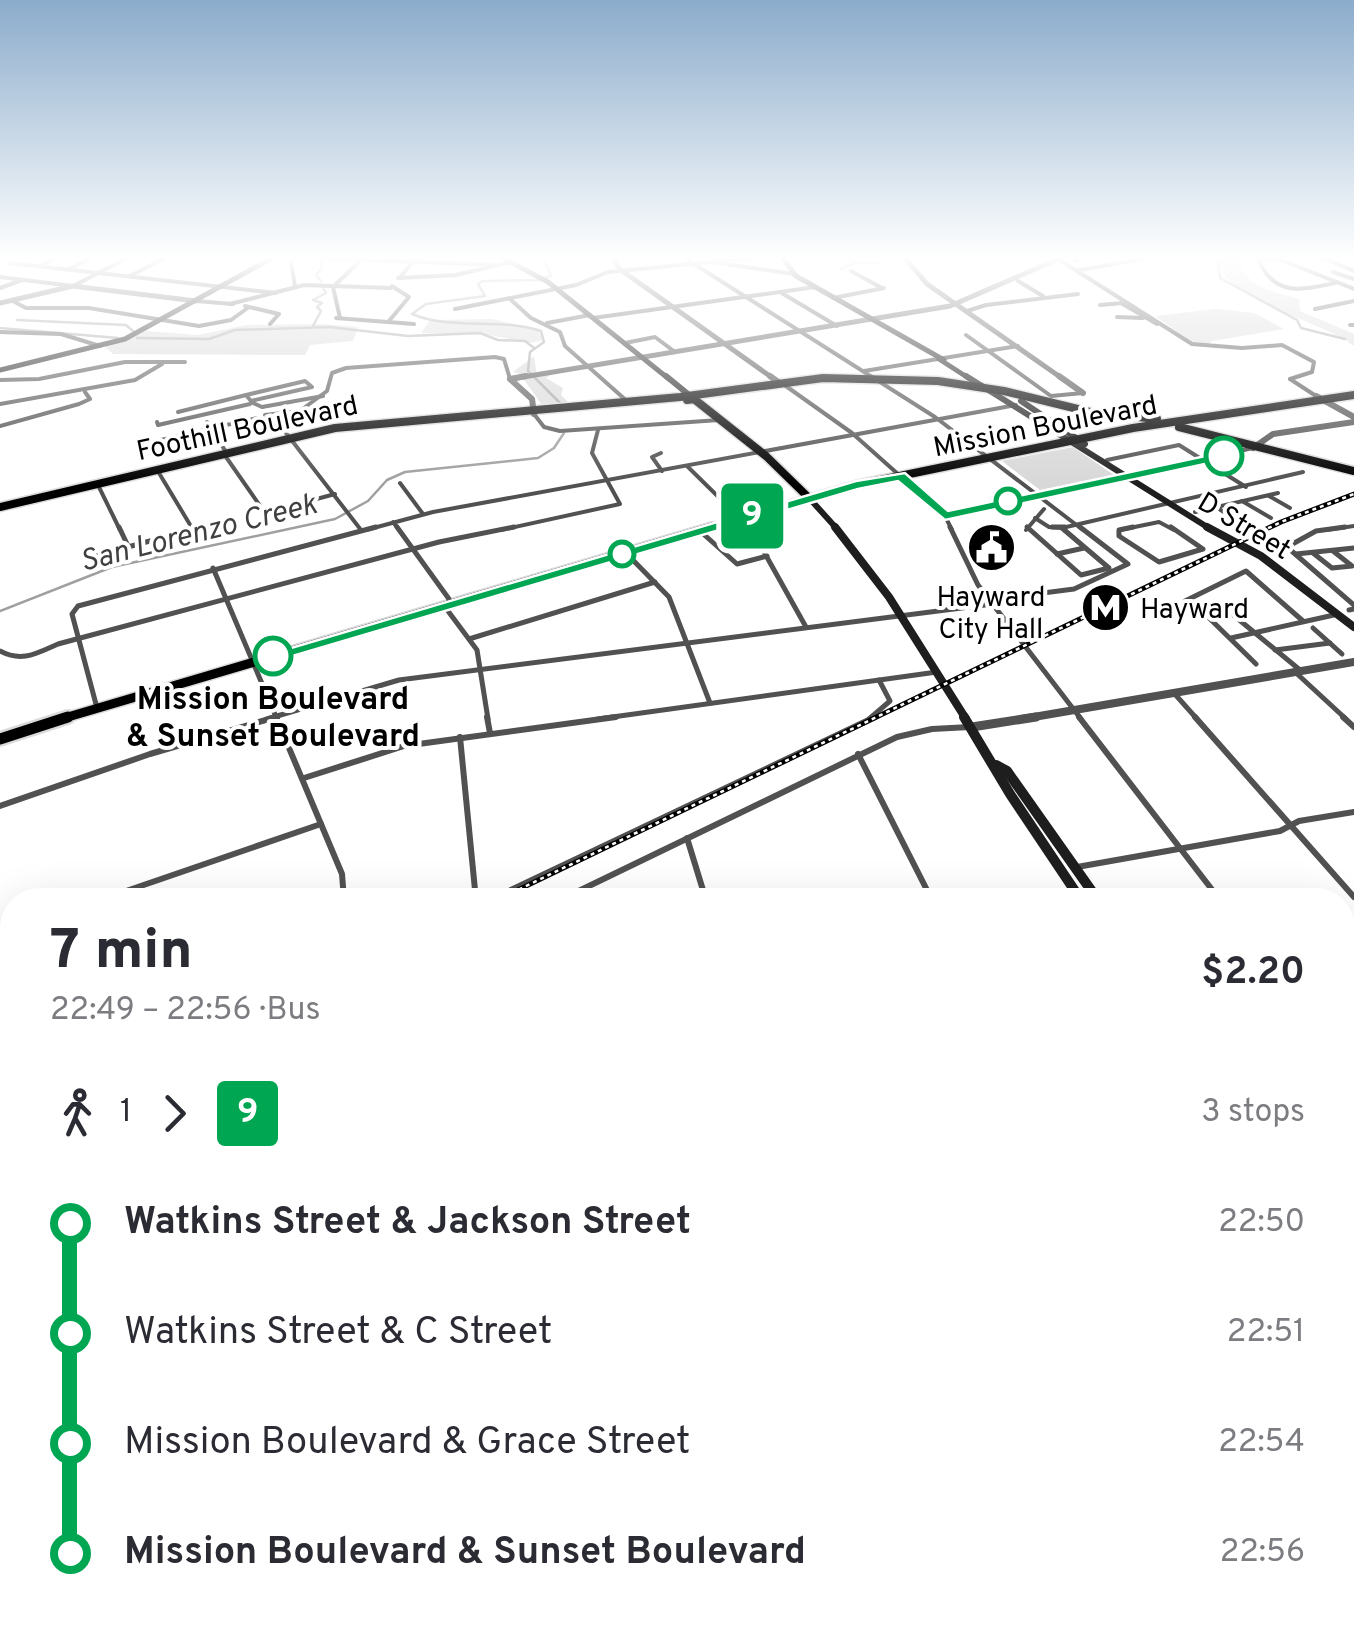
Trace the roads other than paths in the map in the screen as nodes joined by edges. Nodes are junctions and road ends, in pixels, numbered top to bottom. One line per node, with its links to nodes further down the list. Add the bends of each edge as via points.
1 (30, 333): 13 (street)
2 (137, 333): 13 (main road)
3 (560, 333): 21 (street, via 565,346)
4 (613, 333): 11 (main road)
5 (710, 333): 12 (street)
6 (800, 333): 12 (street); 23 (street)
7 (893, 333): 18 (main road, D Street)
8 (999, 333): 14 (street)
9 (1176, 333): 40 (street, via 1205,348 1288,346 1314,362 1312,372 1290,380)
10 (966, 336): 15 (street)
11 (625, 342): 16 (street, via 656,337); 17 (main road)
12 (726, 344): 16 (street); 30 (street)
13 (100, 346): 22 (main road)
14 (1018, 346): 15 (street); 35 (street)
15 (987, 351): 18 (street); 39 (street)
16 (675, 352): 17 (street)
17 (642, 356): 21 (street); 41 (main road)
18 (939, 359): 23 (street); 24 (main road, D Street); 32 (main road, D Street)
19 (164, 362): 20 (street); 28 (street); 33 (street, via 135,380)
20 (185, 362)
21 (590, 366): 25 (street); 43 (street)
22 (0, 370)
23 (863, 372): 26 (street)
24 (958, 372): 29 (main road, via 961,379); 31 (main road, D Street)
25 (539, 375): 27 (street)
26 (872, 377): 29 (main road); 30 (main road); 54 (street)
27 (510, 379): 38 (street, via 500,358 346,368 332,373); 49 (street, via 532,399)
28 (0, 380)
29 (942, 382): 31 (main road)
30 (782, 384): 41 (main road); 64 (street)
31 (984, 388): 32 (main road); 37 (main road); 45 (main road, D Street)
32 (995, 390): 37 (main road, D Street); 46 (main road)
33 (85, 392): 44 (street); 59 (street, via 90,400 79,406)
34 (1354, 392): 40 (main road, Mission Boulevard)
35 (1083, 393): 39 (street)
36 (246, 395): 42 (street); 42 (street, via 305,380 313,384); 48 (street)
37 (1006, 395): 58 (main road, via 1082,414); 66 (main road, D Street, via 1048,415)
38 (323, 396): 42 (street, via 262,407); 47 (street)
39 (1055, 397): 46 (main road)
40 (1319, 398): 52 (street); 55 (main road, Mission Boulevard); 58 (main road, Mission Boulevard)
41 (695, 400): 43 (main road, Foothill Boulevard); 49 (main road, Foothill Boulevard); 53 (main road)
42 (250, 402): 56 (street)
43 (628, 402): 49 (main road, Foothill Boulevard)
44 (0, 404)
45 (1017, 405): 54 (street); 66 (main road, D Street)
46 (1065, 406): 58 (main road)
47 (300, 411): 50 (street); 65 (street, via 286,422)
48 (178, 412)
49 (534, 412): 61 (street, via 544,428); 65 (main road, Foothill Boulevard, via 375,422)
50 (266, 415)
51 (257, 418): 60 (street)
52 (1354, 419): 68 (street, via 1273,434)
53 (720, 420): 61 (street); 70 (main road)
54 (939, 420): 64 (street); 72 (street)
55 (1198, 420): 58 (main road, Mission Boulevard); 63 (main road, via 1195,426)
56 (157, 422)
57 (207, 422): 60 (street)
58 (1161, 422): 62 (main road, Mission Boulevard); 63 (main road)
59 (0, 426)
60 (211, 429): 67 (street); 71 (street)
61 (598, 430): 82 (street, via 592,453)
62 (1121, 431): 66 (main road, Mission Boulevard); 68 (main road, via 1190,432)
63 (1210, 432): 68 (main road)
64 (855, 436): 70 (street); 80 (street)
65 (290, 439): 71 (main road, Foothill Boulevard); 87 (street)
66 (1077, 441): 72 (main road, Mission Boulevard); 74 (main road, D Street)
67 (139, 446)
68 (1254, 446): 73 (street); 79 (main road)
69 (661, 453): 76 (street, via 652,458)
70 (762, 453): 75 (street); 91 (main road)
71 (226, 455): 78 (main road, Foothill Boulevard); 84 (main road, Foothill Boulevard); 87 (street, via 265,513)
72 (990, 458): 80 (main road, Mission Boulevard); 88 (street)
73 (1204, 460): 74 (street, via 1179,445); 81 (street); 85 (street)
74 (1108, 463): 81 (main road, D Street)
75 (688, 466): 76 (street); 105 (street)
76 (662, 470): 82 (street)
77 (1303, 472): 85 (street)
78 (159, 474): 84 (main road, Foothill Boulevard); 111 (street)
79 (1354, 474)
80 (901, 476): 91 (main road, Mission Boulevard); 101 (street)
81 (1126, 476): 88 (street); 94 (main road, D Street)
82 (606, 480): 100 (street); 118 (street, via 620,506)
83 (400, 483): 100 (street)
84 (98, 486): 98 (main road, Foothill Boulevard); 116 (street)
85 (1246, 488): 89 (street)
86 (1278, 493): 90 (street)
87 (334, 494): 114 (street)
88 (1038, 494): 101 (street); 108 (street)
89 (1212, 495): 93 (street); 94 (street)
90 (1268, 495): 92 (street); 96 (street)
91 (810, 499): 105 (main road, Mission Boulevard); 134 (main road, via 846,538)
92 (1242, 501): 93 (street); 104 (street)
93 (1227, 504): 95 (street)
94 (1170, 505): 102 (street); 135 (main road, D Street, via 1261,556)
95 (1216, 506): 99 (street); 113 (street)
96 (1290, 508)
97 (1044, 509): 103 (street)
98 (0, 510)
99 (1195, 512)
100 (423, 514): 107 (street)
101 (945, 516): 130 (street)
102 (1124, 516): 108 (street); 109 (street)
103 (1034, 518): 112 (street); 123 (street, via 1024,529)
104 (1271, 518)
105 (742, 519): 115 (main road, Mission Boulevard); 126 (street)
106 (228, 520): 111 (street)
107 (393, 522): 114 (street); 118 (street)
108 (1078, 524): 112 (street); 130 (street, via 1126,566 1082,587)
109 (1138, 526): 109 (street, via 1119,530 1119,536 1158,562 1203,550 1166,524)
110 (1354, 526): 124 (street, via 1316,531 1287,547)
111 (192, 528): 116 (street)
112 (1062, 528): 117 (street)
113 (1249, 528)
114 (361, 530): 127 (street)
115 (700, 532): 121 (main road, Mission Boulevard); 126 (street, via 736,564)
116 (128, 546): 125 (street)
117 (1084, 548): 123 (street); 123 (street, via 1109,568 1081,575)
118 (413, 549): 129 (street); 131 (street)
119 (1332, 550): 120 (street); 122 (street); 122 (street, via 1352,566 1332,568)
120 (1352, 550)
121 (626, 553): 128 (street); 131 (main road, Mission Boulevard)
122 (1313, 553): 124 (street)
123 (1056, 554)
124 (1294, 554): 132 (street)
125 (94, 556)
126 (768, 556): 138 (street)
127 (214, 568): 129 (street); 142 (street, via 79,606 72,612)
128 (655, 582): 143 (street); 145 (street)
129 (227, 598): 142 (street); 149 (street)
130 (992, 604): 134 (street); 159 (street)
131 (449, 605): 143 (street); 149 (main road, Mission Boulevard)
132 (1352, 608)
133 (1226, 609): 140 (street)
134 (899, 616): 138 (street); 154 (main road)
135 (1337, 616): 136 (street); 137 (main road, D Street)
136 (1302, 621): 140 (street); 141 (street, via 1246,571 1185,601)
137 (1354, 627)
138 (806, 628): 145 (street)
139 (1313, 628): 144 (street)
140 (1257, 636): 141 (street); 146 (street)
141 (1230, 638): 151 (street)
142 (78, 639): 147 (street, via 25,659); 158 (street)
143 (469, 639): 152 (street)
144 (1330, 642): 146 (street); 148 (street)
145 (687, 643): 152 (street); 157 (street)
146 (1274, 650): 153 (street)
147 (0, 651)
148 (1342, 654)
149 (254, 662): 158 (main road, Mission Boulevard); 160 (street)
150 (1354, 662): 153 (street)
151 (1256, 664)
152 (482, 669): 160 (street, via 389,682); 163 (street)
153 (1294, 671): 156 (street); 161 (street)
154 (938, 672): 155 (street); 162 (main road)
155 (878, 680): 157 (street); 180 (street, via 890,701 878,715)
156 (1170, 690): 159 (street); 172 (street)
157 (710, 703): 163 (street)
158 (97, 708): 165 (main road, Mission Boulevard)
159 (1076, 711): 162 (street); 174 (street)
160 (277, 715): 168 (street); 169 (street)
161 (1354, 727)
162 (972, 728): 166 (street, via 908,734); 167 (main road)
163 (490, 733): 164 (street)
164 (460, 737): 168 (street, via 395,748); 179 (street)
165 (0, 739)
166 (858, 754): 173 (street); 183 (street)
167 (996, 765): 175 (main road); 176 (main road)
168 (304, 778): 171 (street)
169 (0, 806)
170 (1354, 812): 172 (street)
171 (320, 824): 177 (street); 178 (street)
172 (1290, 826): 174 (street); 187 (street)
173 (687, 838): 181 (street); 182 (street)
174 (1180, 849): 175 (street); 186 (street)
175 (1077, 867): 176 (street); 185 (main road)
176 (1062, 870): 184 (main road)
177 (135, 888)
178 (343, 888)
179 (475, 888)
180 (515, 888)
181 (585, 888)
182 (702, 888)
183 (926, 888)
184 (1073, 888)
185 (1090, 888)
186 (1211, 888)
187 (1346, 888)

